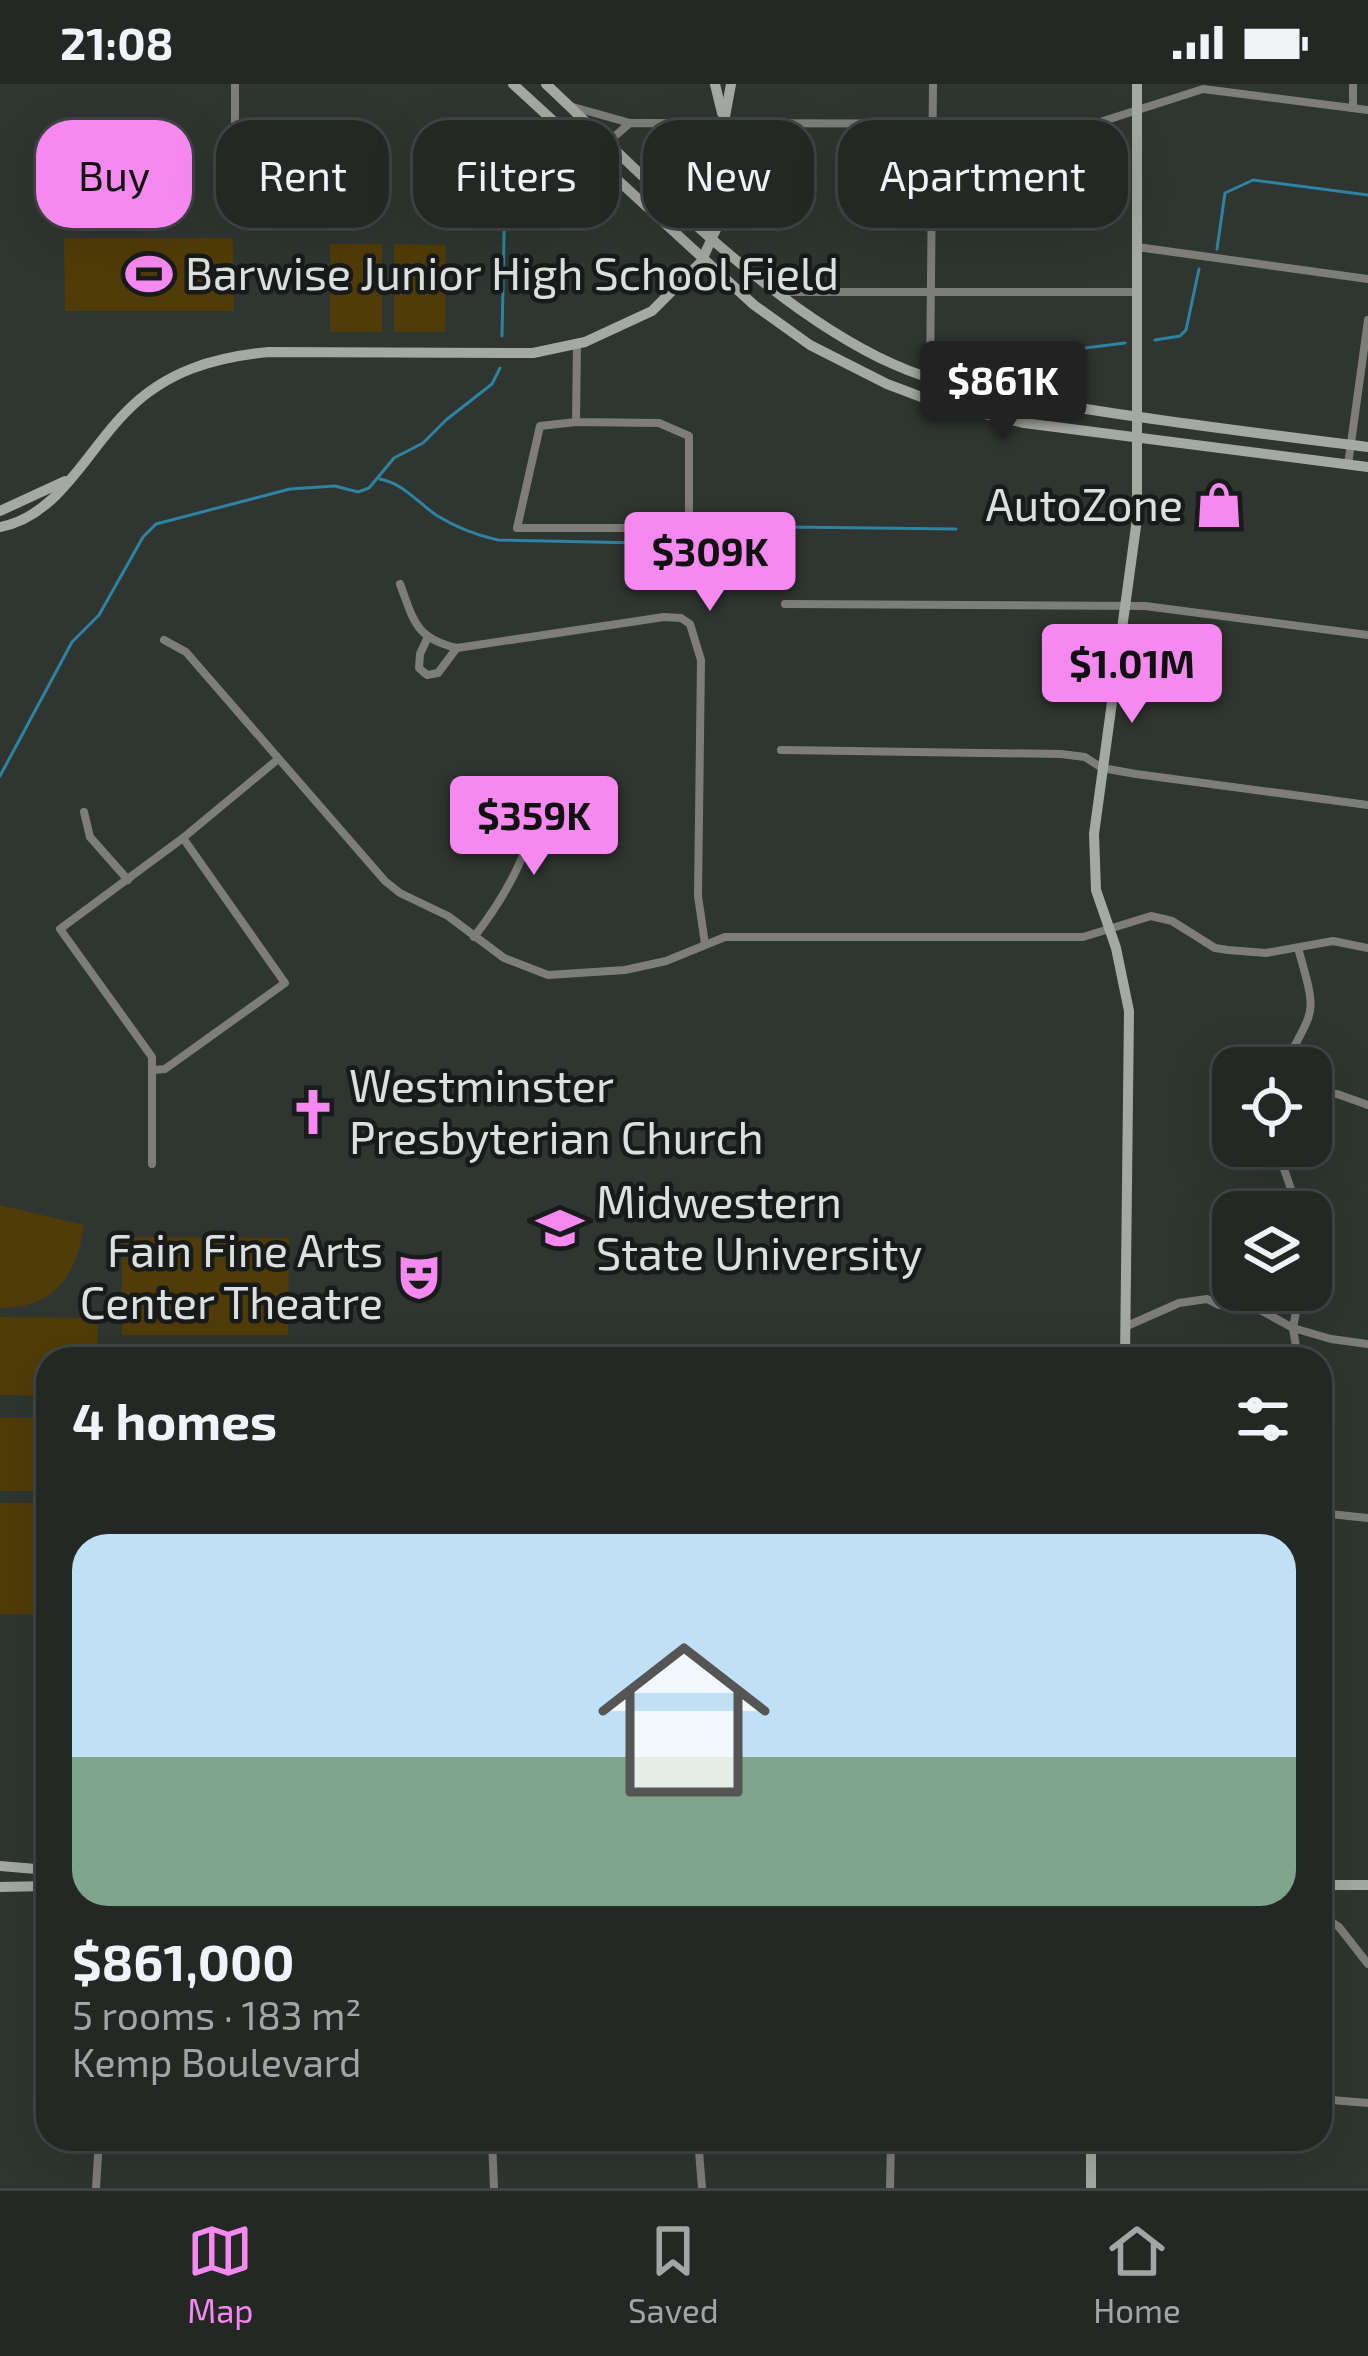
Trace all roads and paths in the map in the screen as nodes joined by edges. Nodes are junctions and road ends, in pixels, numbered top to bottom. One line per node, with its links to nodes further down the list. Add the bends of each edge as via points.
1 (236, 84): 13 (street)
2 (513, 84): 14 (street)
3 (546, 84): 9 (street)
4 (715, 84): 16 (street)
5 (730, 84): 17 (street)
6 (933, 84): 18 (street)
7 (1136, 84): 11 (street)
8 (1353, 84): 10 (street)
9 (569, 106): 15 (street); 20 (street)
10 (1353, 108): 11 (street, via 1203,89); 12 (street)
11 (1137, 110): 19 (street); 30 (street)
12 (1368, 110)
13 (235, 120)
14 (552, 120)
15 (584, 120)
16 (724, 120)
17 (724, 120)
18 (932, 120)
19 (1106, 120)
20 (630, 123): 21 (street); 22 (street)
21 (643, 123)
22 (619, 132)
23 (619, 152): 24 (street)
24 (643, 174)
25 (619, 180): 31 (street)
26 (703, 228): 29 (street)
27 (718, 228): 29 (street)
28 (931, 228): 34 (street)
29 (714, 238): 31 (street); 33 (street)
30 (1137, 248): 32 (street); 35 (street)
31 (704, 257): 37 (street, via 652,311); 39 (street, via 811,345)
32 (1368, 279)
33 (777, 292): 34 (street); 38 (street, via 855,344)
34 (930, 292): 35 (street); 38 (street)
35 (1137, 292): 40 (street)
36 (1368, 320): 43 (street)
37 (577, 344): 41 (street); 47 (street, via 533,353 269,352 196,364 127,410)
38 (930, 377): 39 (street); 40 (street)
39 (926, 399): 42 (street, via 1010,420)
40 (1137, 418): 42 (street); 43 (street)
41 (576, 422): 41 (street, via 659,423 689,436 689,520 678,528 517,528 540,426)
42 (1137, 436): 45 (street); 52 (street)
43 (1351, 445): 44 (street); 45 (street)
44 (1368, 447)
45 (1348, 465): 46 (street)
46 (1368, 467)
47 (68, 480): 48 (street); 49 (street, via 48,505)
48 (0, 511)
49 (0, 527)
50 (400, 584): 54 (street)
51 (785, 604): 52 (street)
52 (1125, 607): 53 (street); 59 (street)
53 (1368, 634)
54 (428, 639): 56 (street); 56 (street, via 419,668 428,675)
55 (164, 640): 58 (street, via 186,652)
56 (457, 648): 67 (street, via 664,617 690,624 702,677 698,896)
57 (781, 750): 59 (street, via 1061,754)
58 (277, 760): 63 (street); 66 (street, via 386,881)
59 (1102, 768): 61 (street); 65 (street, via 1096,890)
60 (535, 797): 66 (street, via 536,817 506,888)
61 (1368, 806)
62 (84, 812): 64 (street, via 90,837)
63 (183, 838): 64 (street); 71 (street, via 285,983)
64 (128, 880): 71 (street, via 60,929 146,1044)
65 (1109, 928): 67 (street, via 1083,938 725,937); 68 (street, via 1160,916 1215,948); 76 (street, via 1129,1011)
66 (474, 937): 67 (street, via 536,972 574,976 666,961)
67 (705, 944)
68 (1298, 948): 69 (street, via 1333,941); 70 (street, via 1312,1009)
69 (1368, 948)
70 (1296, 1047)
71 (154, 1070): 74 (street)
72 (1332, 1094): 73 (street)
73 (1368, 1105)
74 (152, 1164)
75 (1296, 1311): 77 (street)
76 (1127, 1326): 77 (street, via 1207,1299 1253,1306); 79 (street)
77 (1293, 1328): 78 (street); 80 (street)
78 (1368, 1344)
79 (1126, 1347)
80 (1296, 1347)
81 (1332, 1514): 82 (street)
82 (1368, 1518)
83 (0, 1870): 84 (street)
84 (36, 1872)
85 (1332, 1885): 86 (street)
86 (1368, 1885)
87 (36, 1886): 88 (street)
88 (0, 1887)
89 (1332, 1922): 90 (street)
90 (1368, 1964)
91 (1332, 2100): 92 (street)
92 (1368, 2103)
93 (98, 2151): 98 (street)
94 (492, 2151): 99 (street)
95 (699, 2151): 100 (street)
96 (891, 2151): 101 (street)
97 (1091, 2151): 102 (street)
98 (96, 2188)
99 (494, 2188)
100 (702, 2188)
101 (890, 2188)
102 (1091, 2188)

